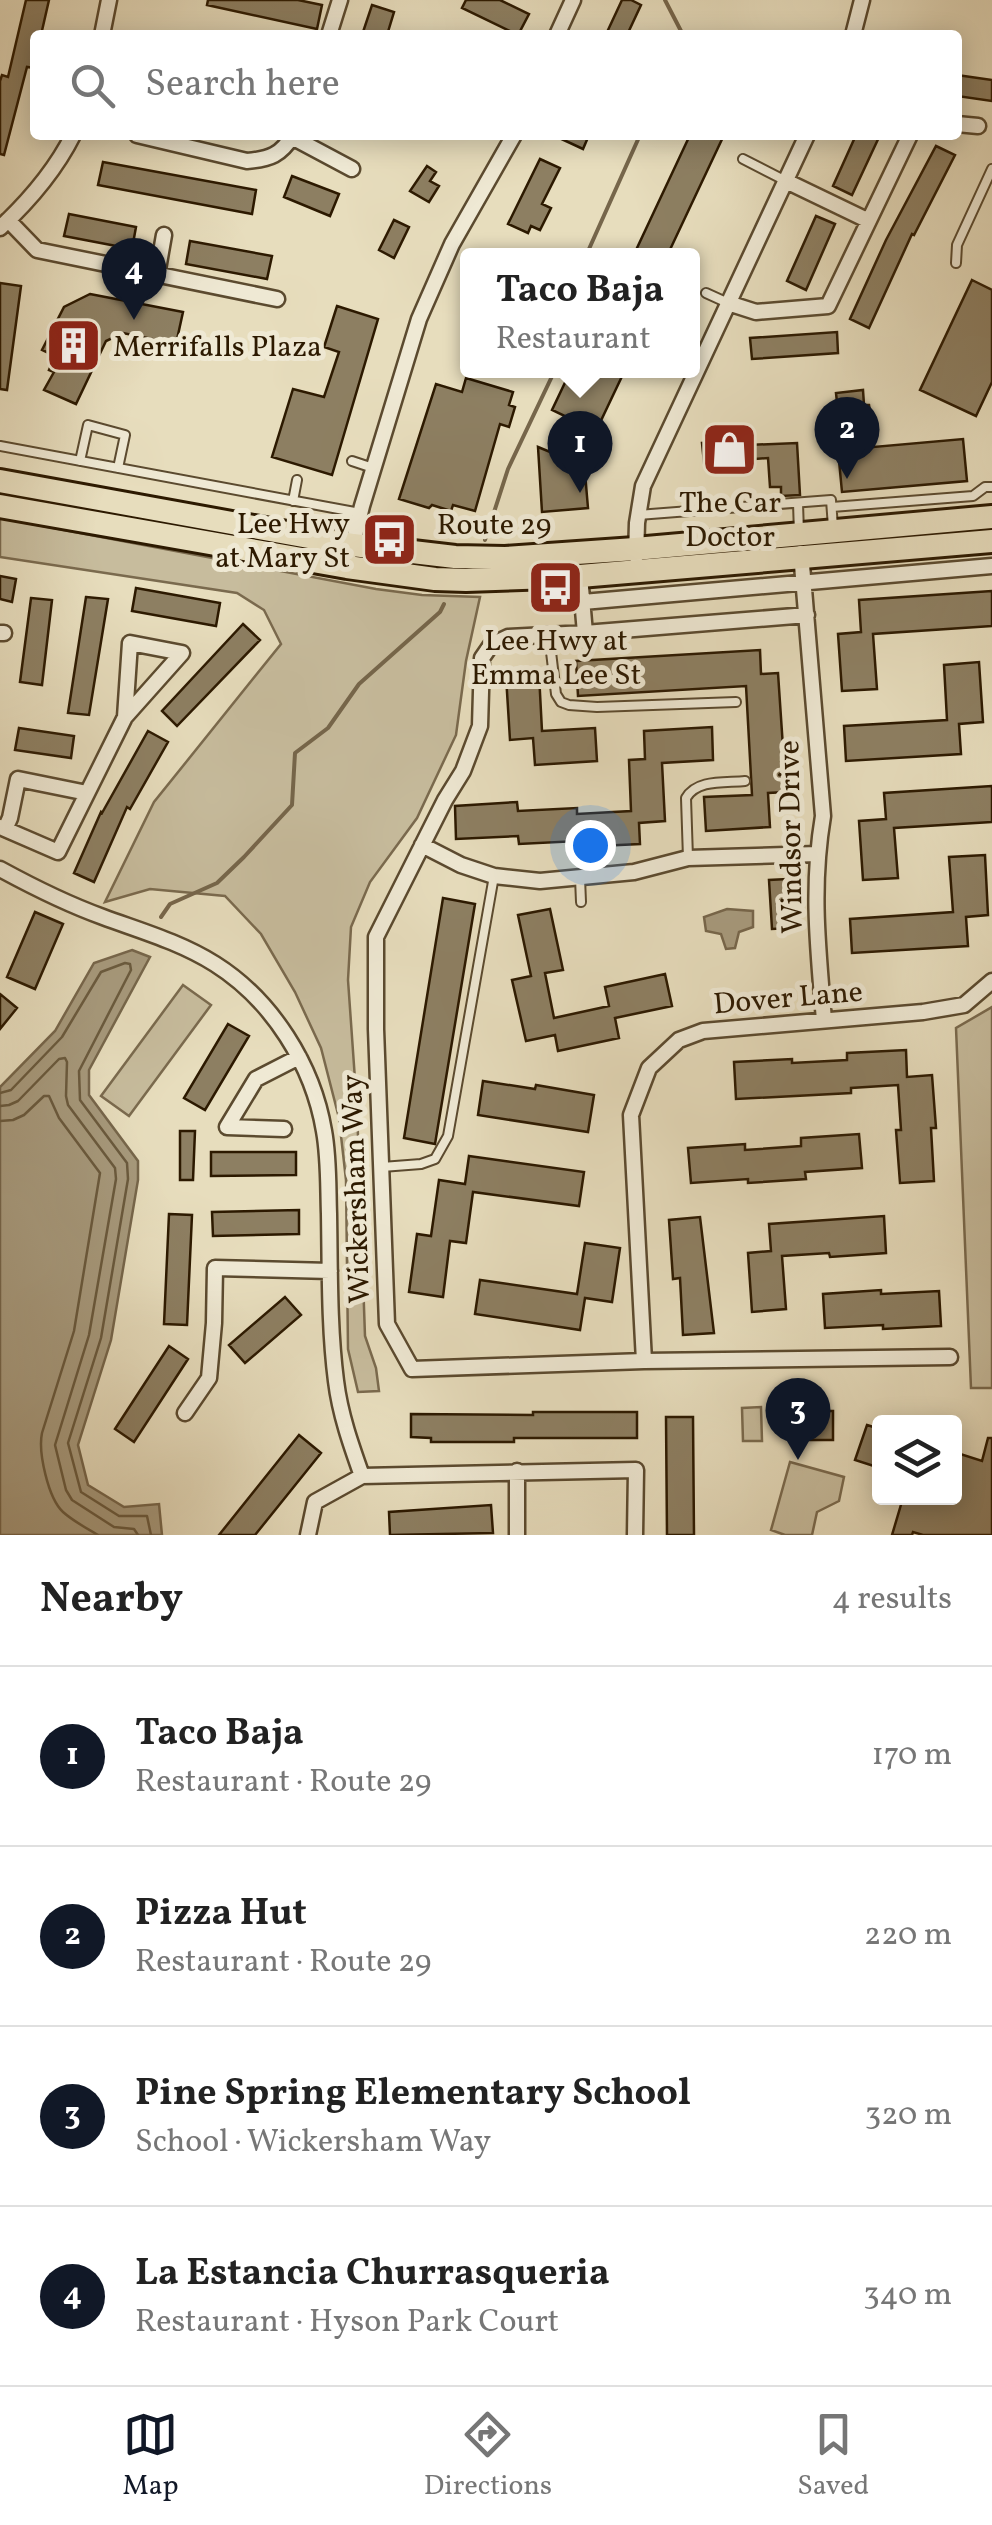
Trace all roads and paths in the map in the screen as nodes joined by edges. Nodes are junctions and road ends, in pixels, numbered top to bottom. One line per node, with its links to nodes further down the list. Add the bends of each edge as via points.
1 (110, 0): 5 (street)
2 (340, 0): 6 (street)
3 (862, 0): 8 (street)
4 (571, 1): 7 (street)
5 (103, 30)
6 (331, 30)
7 (559, 30)
8 (853, 30)
9 (962, 124): 10 (street)
10 (978, 126)
11 (70, 140): 23 (street, via 52,172)
12 (157, 140): 13 (street, via 247,161 266,159)
13 (290, 140)
14 (299, 140): 19 (street)
15 (511, 140): 36 (street, via 418,319 410,363)
16 (805, 140): 21 (street)
17 (908, 140): 22 (street)
18 (743, 159): 21 (lane)
19 (352, 169)
20 (992, 169): 25 (lane, via 957,245)
21 (786, 181): 22 (street); 29 (street)
22 (868, 220): 29 (street, via 828,306 756,312)
23 (4, 224): 26 (street, via 36,250)
24 (164, 236): 26 (street)
25 (956, 263)
26 (157, 274): 28 (street)
27 (706, 293): 29 (lane)
28 (276, 299)
29 (728, 304): 30 (street)
30 (700, 364)
31 (693, 378): 47 (street, via 643,486)
32 (0, 446): 33 (lane)
33 (80, 461): 35 (lane); 35 (lane, via 88,425 125,435)
34 (352, 462): 36 (lane)
35 (118, 468): 40 (lane)
36 (373, 468): 44 (street)
37 (297, 480): 40 (lane)
38 (0, 481): 51 (main road, Route 29)
39 (992, 486): 46 (lane)
40 (293, 500): 44 (lane)
41 (798, 503): 43 (lane, via 831,500); 47 (lane); 49 (lane)
42 (0, 506): 51 (main road, Route 29)
43 (832, 507): 46 (lane); 48 (lane)
44 (366, 510): 51 (street)
45 (990, 512): 46 (main road, Route 29); 50 (street)
46 (892, 514): 48 (main road, Route 29)
47 (638, 515): 52 (street)
48 (833, 531): 49 (main road, Route 29)
49 (799, 534): 52 (main road, Route 29); 54 (street, Windsor Drive)
50 (984, 542): 54 (main road, Route 29)
51 (350, 556): 52 (main road, Route 29, via 444,547 505,558); 55 (main road, Route 29, via 435,579)
52 (636, 561): 54 (main road, Route 29); 55 (main road, Route 29)
53 (992, 566): 54 (street)
54 (803, 571): 56 (street); 57 (street, Windsor Drive)
55 (580, 576): 56 (street)
56 (583, 602): 58 (street)
57 (807, 614): 58 (street, Wickersham Way); 66 (street, Windsor Drive, via 823,816)
58 (585, 633): 59 (street, Wickersham Way)
59 (550, 635): 60 (lane, via 556,694 569,706); 65 (street, Wickersham Way, via 508,637 482,658 480,726)
60 (736, 702)
61 (125, 717): 61 (street, via 130,643 182,653 136,704); 63 (street)
62 (745, 781): 67 (lane, via 691,790)
63 (87, 793): 64 (street, via 18,779); 64 (street, via 58,852)
64 (2, 828)
65 (422, 844): 69 (street); 76 (street, Wickersham Way, via 376,937)
66 (817, 854): 67 (street); 73 (street, Windsor Drive)
67 (688, 858): 70 (street)
68 (0, 869): 74 (street, via 216,965 258,999)
69 (494, 876): 70 (street); 76 (lane, via 448,1136 435,1159)
70 (580, 878): 71 (lane)
71 (581, 902)
72 (992, 981): 73 (street, Dover Lane, via 964,1005)
73 (824, 1020): 79 (street, Dover Lane, via 704,1031 679,1040 649,1068 631,1114)
74 (299, 1057): 75 (street, via 256,1079 227,1127); 77 (street, via 324,1131)
75 (284, 1129)
76 (382, 1167): 79 (street, Wickersham Way, via 388,1324 412,1369)
77 (330, 1271): 80 (street, via 215,1268 209,1378); 82 (street, via 335,1379)
78 (950, 1357): 79 (street, Wickersham Way)
79 (644, 1362)
80 (185, 1412)
81 (517, 1471): 82 (street); 84 (street); 85 (street, via 636,1470)
82 (362, 1476): 83 (street, via 315,1502)
83 (308, 1535)
84 (518, 1535)
85 (634, 1535)

